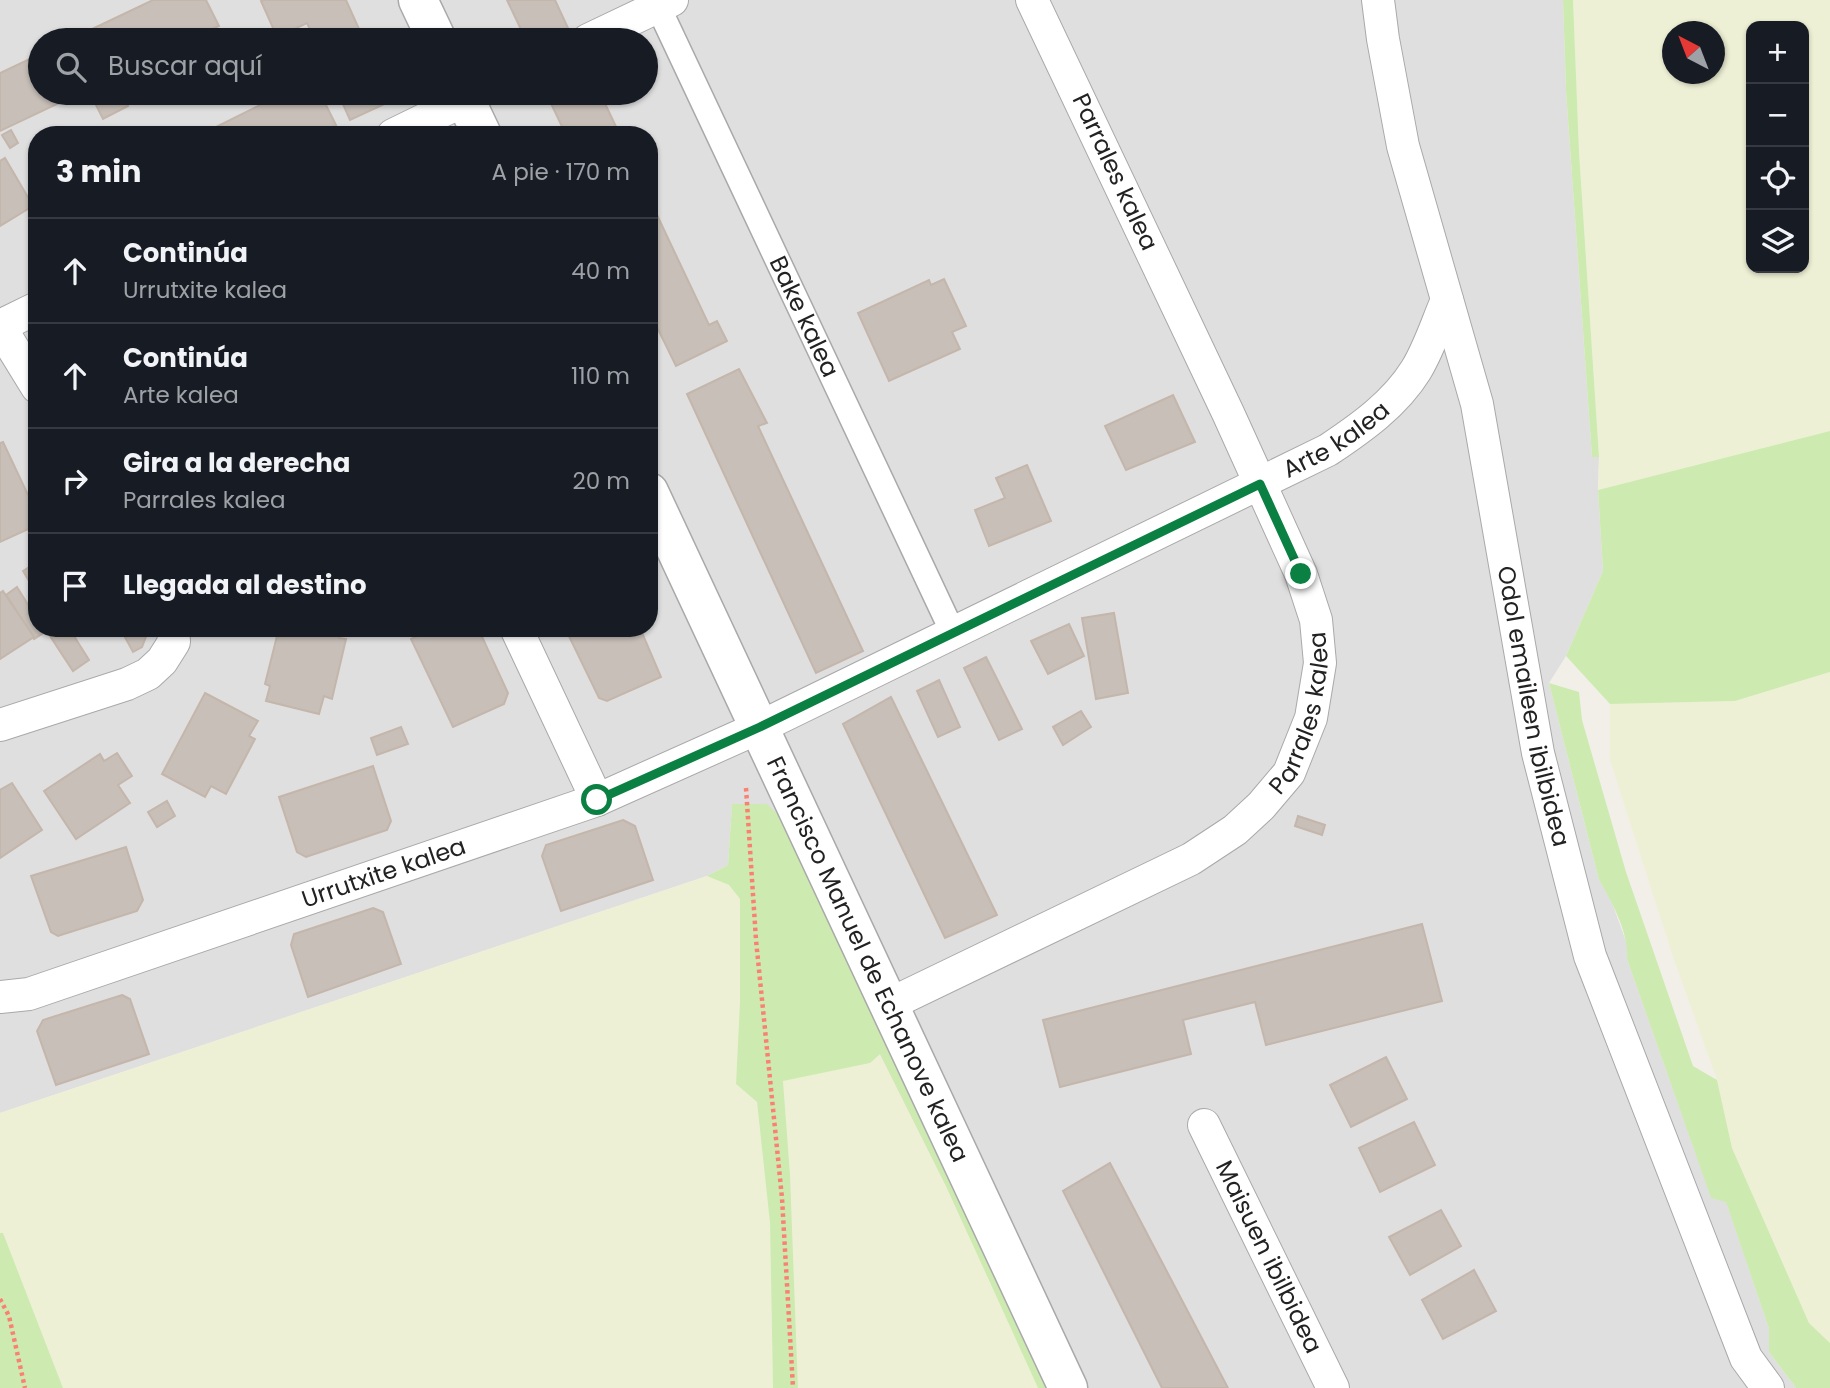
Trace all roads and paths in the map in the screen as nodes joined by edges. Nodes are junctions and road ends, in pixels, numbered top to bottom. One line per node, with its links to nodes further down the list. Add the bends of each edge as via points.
1 (418, 0): 5 (street)
2 (1032, 0): 15 (street, Parrales kalea)
3 (1378, 0): 11 (street, Odol emaileen ibilbidea, via 1403,146)
4 (661, 2): 6 (street); 17 (street, Bake kalea)
5 (431, 28)
6 (611, 28)
7 (450, 105): 9 (street)
8 (472, 105): 10 (street)
9 (410, 126)
10 (479, 126)
11 (1447, 300): 15 (street, Arte kalea, via 1416,370 1389,403 1328,450); 31 (street, Odol emaileen ibilbidea, via 1477,404 1538,753 1590,956 1746,1358)
12 (28, 312): 13 (street)
13 (0, 326): 14 (street)
14 (28, 372)
15 (1260, 484): 17 (street, Arte kalea); 24 (street, Parrales kalea, via 1301,574 1316,620 1320,663 1311,718 1289,773 1236,830 1191,859)
16 (658, 513): 21 (street, Francisco Manuel de Echanove kalea)
17 (953, 633): 21 (street, Arte kalea)
18 (174, 637): 20 (street, via 162,661 148,674)
19 (520, 637): 22 (street)
20 (0, 725)
21 (751, 731): 22 (street, Urrutxite kalea); 24 (street, Francisco Manuel de Echanove kalea); 28 (path, via 757,940 782,1198)
22 (597, 800): 23 (street, Urrutxite kalea, via 29,994)
23 (0, 998)
24 (890, 1004): 29 (street, Francisco Manuel de Echanove kalea)
25 (1204, 1125): 30 (street, Maisuen ibilbidea)
26 (0, 1298): 27 (path, via 9,1316)
27 (25, 1388)
28 (793, 1388)
29 (1068, 1388)
30 (1333, 1388)
31 (1768, 1388)

